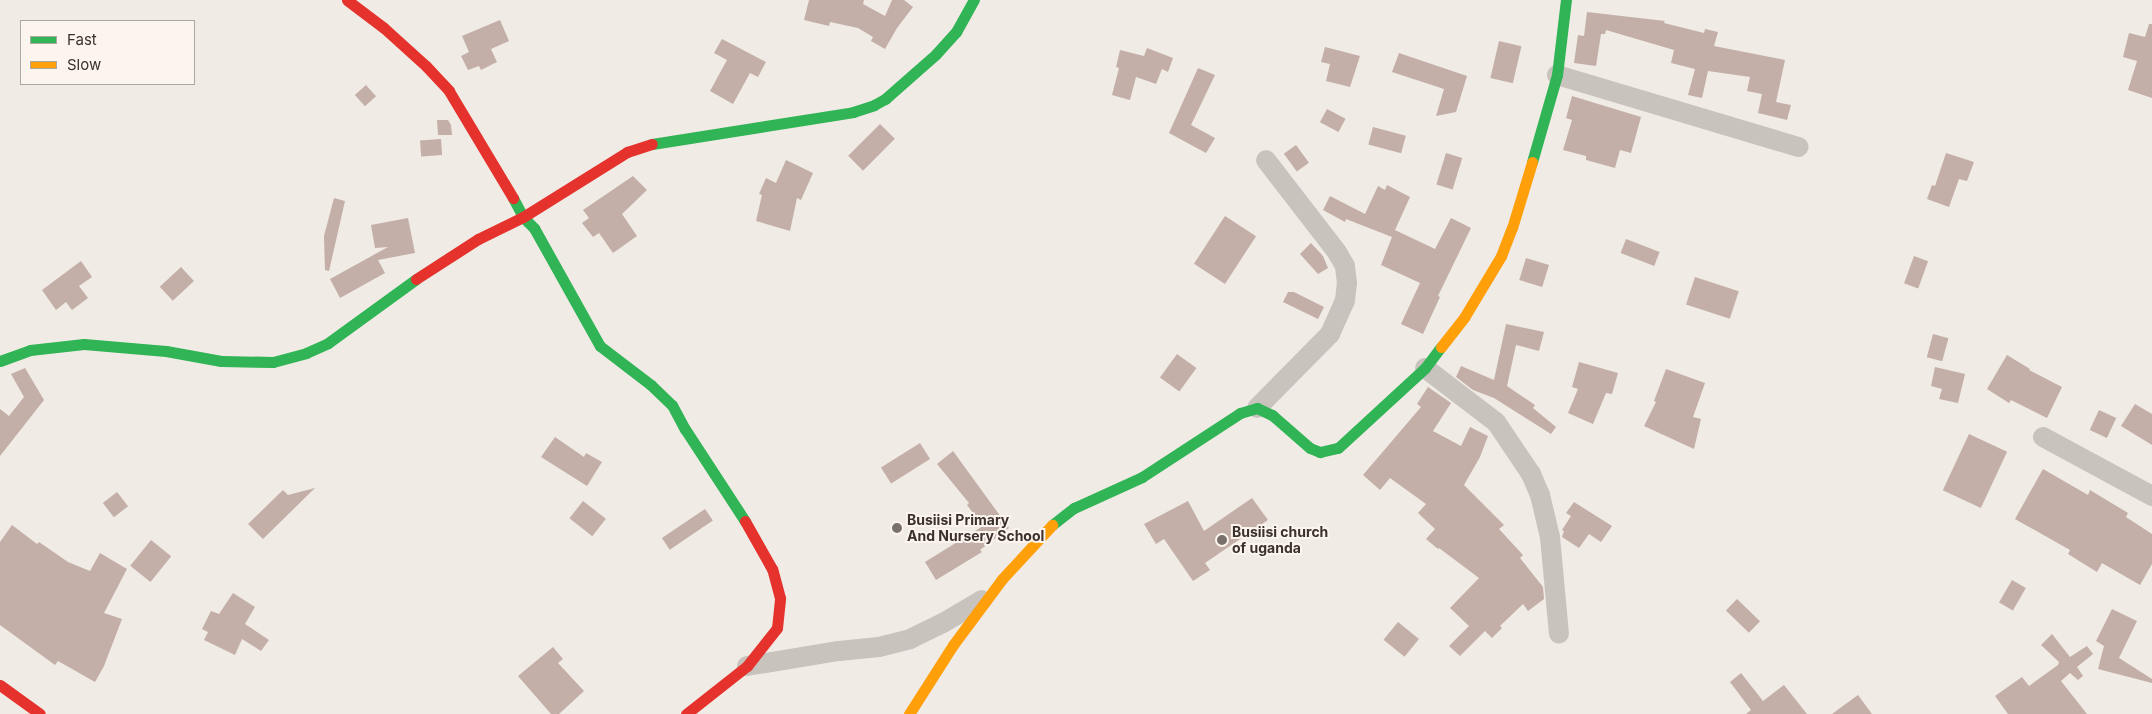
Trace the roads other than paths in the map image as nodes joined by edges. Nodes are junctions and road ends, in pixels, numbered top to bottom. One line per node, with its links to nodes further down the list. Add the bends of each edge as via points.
1 (347, 0): 7 (street, via 384,28 449,91)
2 (974, 0): 7 (street, via 956,32 936,54 874,105 853,112 642,145)
3 (1566, 0): 4 (street)
4 (1557, 75): 5 (street); 9 (street, via 1501,256 1465,316)
5 (1798, 147)
6 (1266, 160): 10 (street, via 1337,252 1345,266 1347,283 1345,301 1330,334)
7 (523, 217): 8 (street, via 478,239 408,284 328,342 288,359 272,362 221,361 166,351 84,344 30,350); 15 (street, via 534,228 600,346 672,405 772,568 780,598 777,628)
8 (0, 361)
9 (1425, 368): 10 (street, via 1349,440 1329,451 1310,448 1272,415); 14 (street, via 1496,422 1531,474 1540,495 1550,537)
10 (1256, 408): 13 (street, via 1240,413 1142,477 1074,508 1049,527)
11 (2043, 437): 12 (street)
12 (2152, 496)
13 (990, 595): 15 (street, via 910,639 878,647); 19 (street)
14 (1558, 634)
15 (747, 666): 18 (street)
16 (0, 685): 17 (street)
17 (40, 714)
18 (686, 714)
19 (909, 714)

